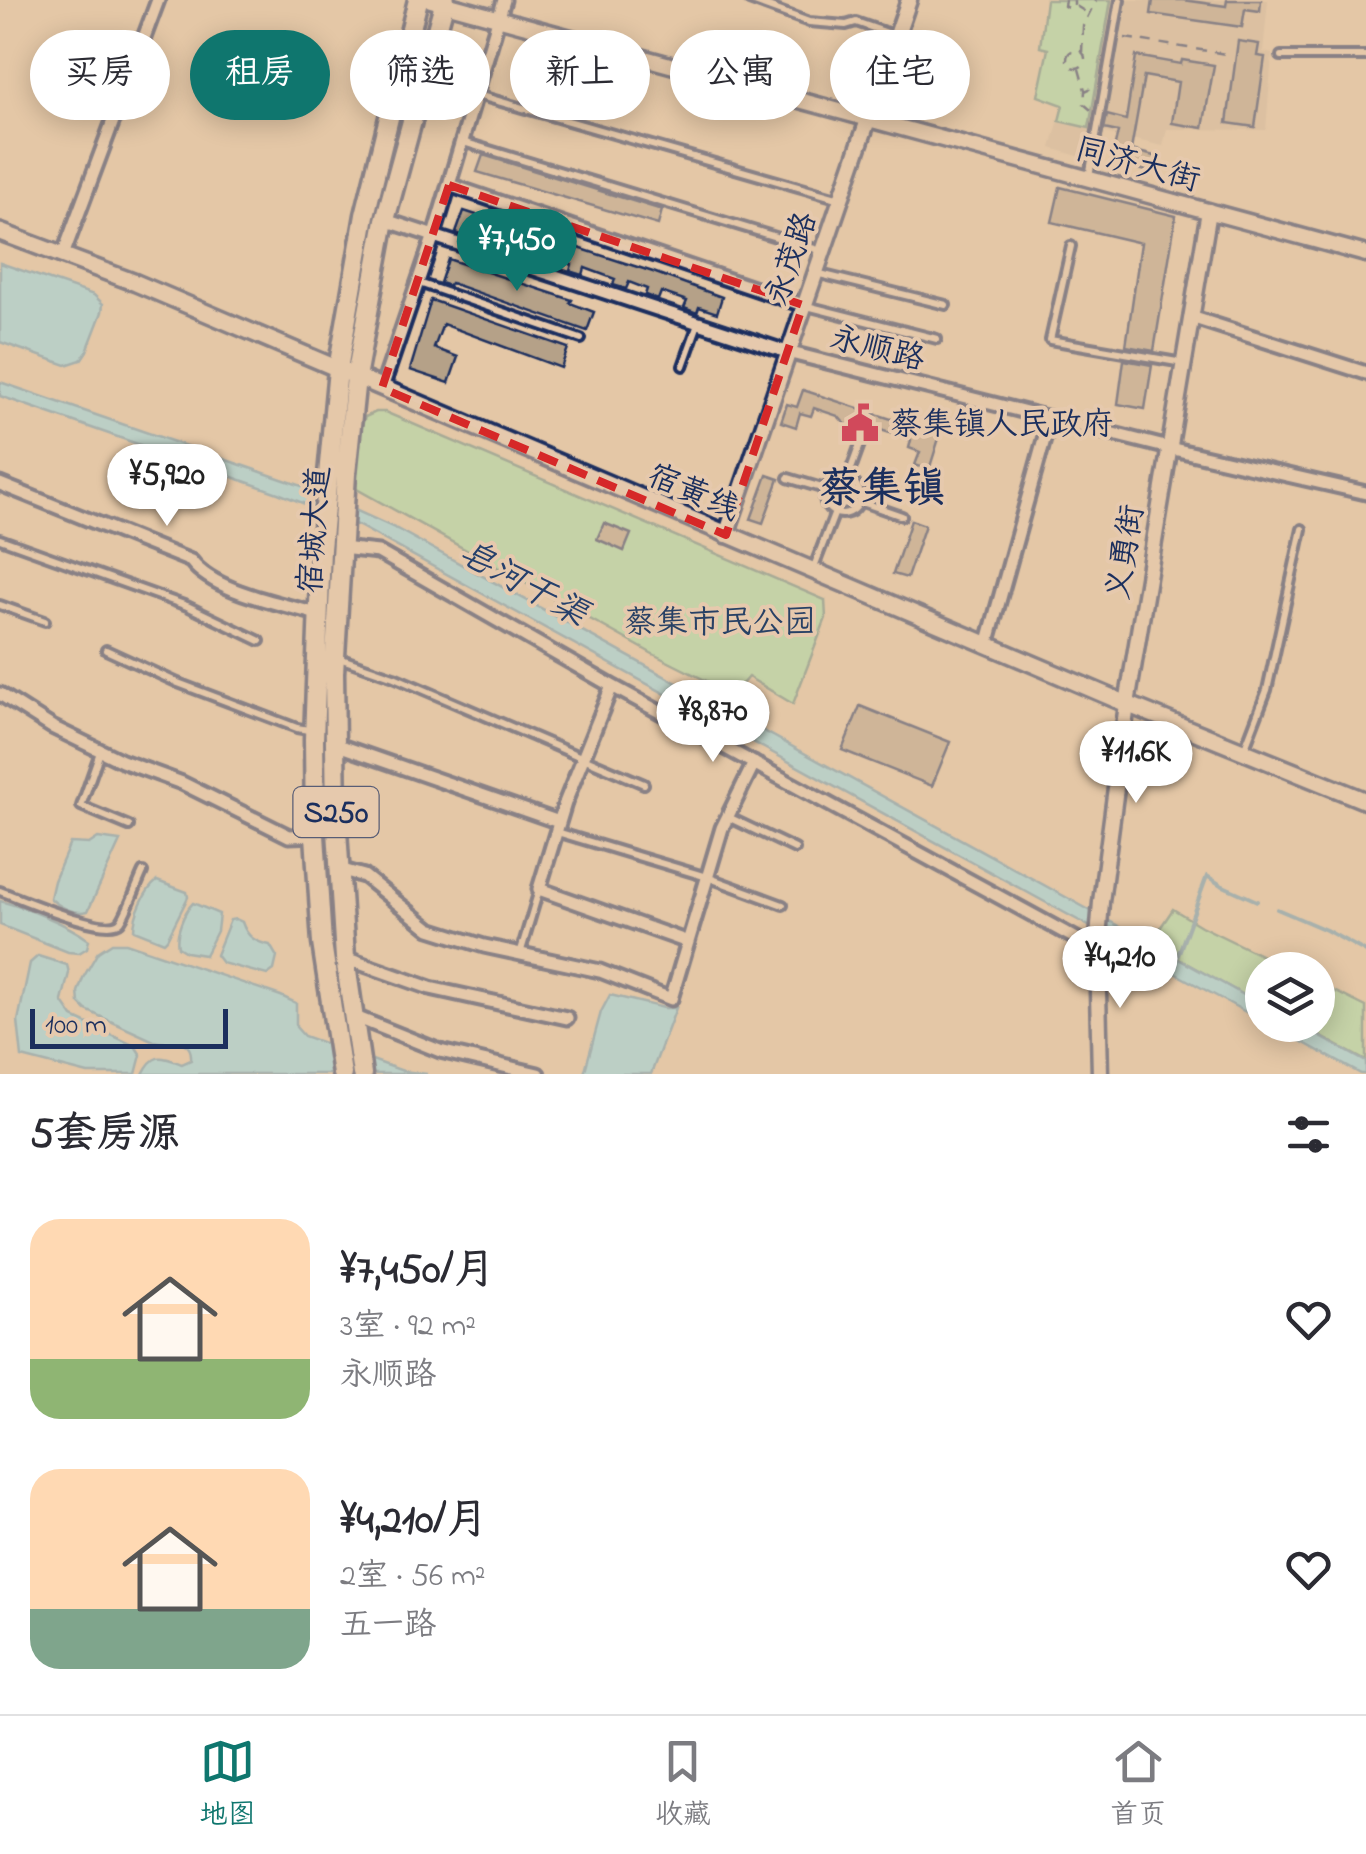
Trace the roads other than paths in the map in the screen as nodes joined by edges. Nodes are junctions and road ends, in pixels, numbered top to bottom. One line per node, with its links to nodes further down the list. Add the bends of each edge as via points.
1 (158, 0): 30 (street)
2 (418, 0): 42 (main road, 宿城大道 / S250, via 364,215)
3 (504, 0): 8 (street)
4 (749, 0): 9 (lane, via 809,22 856,22)
5 (908, 0): 10 (street, 永茂路)
6 (1120, 0): 20 (lane)
7 (440, 1): 8 (street, 同济大街); 24 (main road, 宿城大道 / S250)
8 (499, 17): 11 (street); 15 (street, 同济大街)
9 (879, 30)
10 (898, 30)
11 (490, 47)
12 (1281, 56): 13 (lane)
13 (1366, 56)
14 (490, 98): 22 (lane)
15 (830, 107)
16 (468, 120): 19 (street)
17 (866, 120): 22 (street, 永茂路)
18 (878, 120): 20 (street, 同济大街)
19 (462, 141): 21 (street); 28 (lane)
20 (1088, 178): 23 (street, 同济大街)
21 (449, 185): 26 (street); 34 (street)
22 (840, 199): 28 (street, 永茂路)
23 (1209, 211): 29 (street, 同济大街); 35 (street, 义勇街)
24 (385, 220): 26 (street, 永顺路); 44 (main road, 宿城大道 / S250)
25 (0, 232): 30 (main road, 宿黄线)
26 (434, 235): 32 (street); 36 (street, 永顺路)
27 (1071, 246): 40 (lane, via 1050,340)
28 (822, 251): 31 (street, 永茂路)
29 (1366, 254)
30 (63, 255): 42 (main road, 宿黄线)
31 (815, 273): 33 (lane); 34 (street, 永茂路)
32 (418, 282): 38 (lane); 45 (street)
33 (946, 305)
34 (803, 306): 37 (lane); 39 (street, 永茂路)
35 (1191, 318): 40 (street, 义勇街); 43 (street)
36 (698, 323): 39 (street, 永顺路); 41 (lane)
37 (938, 338)
38 (581, 339)
39 (787, 352): 46 (street, 永顺路); 59 (street, 永茂路)
40 (1183, 362): 48 (street, 义勇街)
41 (684, 366)
42 (338, 369): 44 (main road, 宿黄线); 49 (main road, 宿城大道 / S250)
43 (1366, 373)
44 (356, 377): 45 (main road, 宿黄线); 49 (main road, 宿城大道 / S250)
45 (382, 388): 59 (main road, 宿黄线)
46 (1050, 418): 48 (street, 永顺路); 67 (street)
47 (863, 436): 51 (lane)
48 (1169, 448): 54 (street, 永顺路); 72 (street, 义勇街)
49 (337, 472): 61 (main road, 宿城大道 / S250); 64 (main road, 宿城大道 / S250, via 320,549)
50 (788, 478): 53 (lane)
51 (847, 480): 53 (lane); 55 (lane)
52 (0, 484): 64 (street, via 191,561 230,587)
53 (825, 489): 56 (lane, via 826,505)
54 (1366, 493)
55 (859, 501): 56 (lane, via 851,511); 57 (lane)
56 (835, 512): 62 (lane)
57 (902, 516)
58 (1302, 529): 76 (lane, via 1267,690)
59 (726, 535): 62 (main road, 宿黄线)
60 (0, 539): 66 (lane, via 186,606)
61 (341, 548): 69 (main road, 宿城大道 / S250); 70 (street, via 378,552)
62 (812, 572): 67 (main road, 宿黄线)
63 (0, 604): 65 (lane)
64 (317, 614): 73 (main road, 宿城大道 / S250)
65 (46, 621)
66 (260, 641)
67 (988, 645): 72 (main road, 宿黄线)
68 (106, 650): 73 (lane, via 178,684)
69 (335, 657): 74 (main road, 宿城大道 / S250); 77 (lane)
70 (612, 686): 77 (street); 78 (street)
71 (0, 694): 75 (street)
72 (1128, 704): 76 (main road, 宿黄线); 93 (street, 义勇街)
73 (314, 731): 84 (main road, 宿城大道 / S250)
74 (335, 744): 83 (street); 86 (main road, 宿城大道 / S250)
75 (101, 751): 82 (lane, via 80,806); 84 (street, via 289,836)
76 (1243, 751): 80 (main road, 宿黄线)
77 (582, 759): 79 (lane); 83 (street)
78 (754, 763): 81 (street); 93 (street)
79 (644, 784)
80 (1366, 801)
81 (727, 816): 85 (lane); 88 (street)
82 (129, 826)
83 (558, 827): 88 (lane); 89 (street)
84 (314, 835): 98 (main road, 宿城大道 / S250)
85 (794, 849)
86 (339, 869): 94 (street, via 364,876 430,929); 95 (main road, 宿城大道 / S250)
87 (143, 872): 90 (lane, via 121,922 111,927)
88 (707, 877): 91 (lane); 92 (street)
89 (540, 889): 92 (street); 94 (lane)
90 (0, 891)
91 (782, 905)
92 (688, 942): 94 (street, via 671,1000 600,971)
93 (1097, 950): 101 (street, 义勇街)
94 (520, 954)
95 (345, 958): 96 (main road, 宿城大道 / S250); 97 (street, via 430,988)
96 (354, 1016): 99 (main road, 宿城大道 / S250); 100 (street, via 440,1051)
97 (567, 1018)
98 (342, 1074)
99 (362, 1074)
100 (538, 1074)
101 (1100, 1074)

